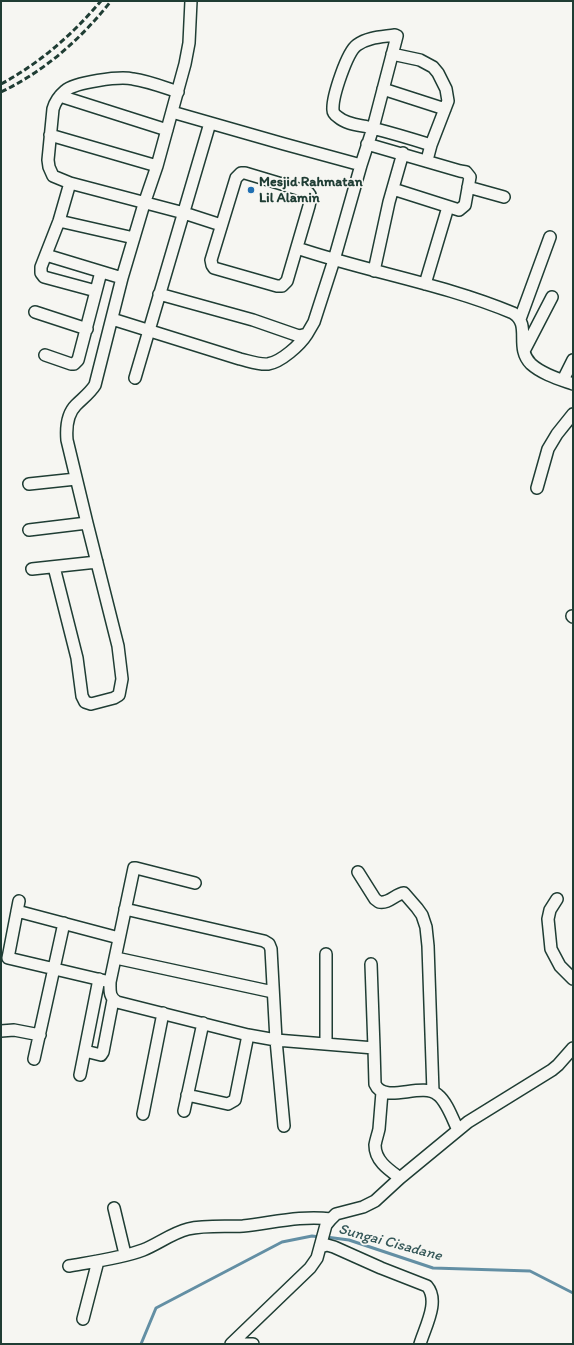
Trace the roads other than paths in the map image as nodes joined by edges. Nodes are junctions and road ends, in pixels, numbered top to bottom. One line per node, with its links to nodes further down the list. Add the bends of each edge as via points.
1 (191, 1): 4 (street, via 189,43)
2 (392, 54): 3 (street); 6 (street, via 420,60 433,66 446,89 448,101); 9 (street, via 396,35 370,39 356,46 347,60 336,94 334,114 350,123)
3 (383, 89): 6 (street); 9 (street)
4 (178, 92): 5 (street, via 141,80 124,78 75,86); 7 (street)
5 (60, 96): 10 (street); 11 (street, via 53,109)
6 (445, 109): 13 (street)
7 (172, 112): 8 (street); 10 (street)
8 (210, 122): 16 (street); 24 (street)
9 (373, 128): 12 (street); 13 (street)
10 (167, 130): 17 (street)
11 (50, 135): 17 (street); 18 (street, via 50,172)
12 (367, 144): 14 (street); 16 (street)
13 (431, 145): 15 (street)
14 (403, 153): 15 (street); 20 (street)
15 (427, 160): 19 (street, via 466,172 470,177)
16 (361, 165): 31 (street)
17 (157, 166): 22 (street)
18 (70, 183): 22 (street); 25 (street)
19 (468, 187): 21 (street); 23 (street, via 465,205 457,210)
20 (393, 188): 23 (street); 32 (street)
21 (504, 197)
22 (144, 204): 24 (street); 28 (street)
23 (448, 207): 35 (street)
24 (184, 214): 26 (street); 37 (street)
25 (59, 221): 28 (street); 30 (street)
26 (221, 225): 29 (street, via 211,260 212,265 214,268 242,277 282,286 287,281); 29 (street, via 236,178 240,174 245,173 305,191 310,194 310,199)
27 (550, 237): 40 (street)
28 (134, 238): 34 (street)
29 (297, 248): 31 (street)
30 (46, 255): 33 (street); 36 (street, via 40,271 42,275)
31 (334, 260): 32 (street); 44 (street, via 314,322)
32 (374, 271): 35 (street)
33 (101, 272): 34 (street); 36 (street)
34 (122, 278): 41 (street)
35 (425, 284): 40 (street, via 500,308)
36 (96, 291): 42 (street)
37 (159, 294): 43 (street); 44 (street, via 253,320 298,336)
38 (552, 297): 45 (street)
39 (35, 312): 42 (street)
40 (520, 318): 45 (street)
41 (112, 319): 43 (street); 51 (street, via 95,384 92,391 72,409 68,422 67,440)
42 (87, 329): 46 (street, via 78,360 74,364)
43 (149, 331): 44 (street, via 262,364 282,358 302,342); 48 (street)
44 (307, 334)
45 (524, 351): 49 (street, via 527,359 536,367)
46 (45, 355)
47 (573, 360): 49 (street)
48 (135, 378)
49 (568, 382)
50 (573, 414): 53 (street, via 548,449)
51 (76, 479): 52 (street); 54 (street)
52 (29, 484)
53 (537, 488)
54 (86, 523): 55 (street); 56 (street)
55 (29, 530)
56 (97, 562): 57 (street); 57 (street, via 118,646 122,679 119,695 91,704 85,702 82,696 77,658)
57 (54, 566): 58 (street)
58 (32, 569)
59 (358, 872): 88 (street, via 379,902 384,903 404,894 418,908 424,920 428,946)
60 (195, 883): 62 (street, via 136,868 133,870)
61 (557, 899): 70 (street, via 550,910 548,920 551,949 560,966)
62 (125, 909): 64 (street); 73 (street, via 264,941 271,948)
63 (64, 923): 64 (street); 66 (street, via 18,906); 69 (street)
64 (119, 938): 67 (street)
65 (326, 954): 81 (street)
66 (5, 958): 69 (street)
67 (116, 958): 72 (street); 73 (street)
68 (371, 964): 82 (street)
69 (54, 968): 71 (street); 78 (street)
70 (573, 978)
71 (99, 979): 72 (street); 84 (street)
72 (110, 982): 74 (street)
73 (273, 992): 80 (street)
74 (113, 1000): 75 (street); 84 (street, via 103,1052 101,1055)
75 (163, 1013): 76 (street); 91 (street)
76 (202, 1023): 79 (street); 89 (street)
77 (1, 1031): 78 (street, via 14,1030)
78 (40, 1035): 85 (street)
79 (248, 1036): 80 (street); 89 (street, via 233,1102 228,1104)
80 (276, 1040): 81 (street); 92 (street)
81 (326, 1044): 82 (street)
82 (374, 1048): 87 (street, via 375,1084)
83 (573, 1048): 93 (street, via 552,1070)
84 (85, 1051): 86 (street)
85 (34, 1059)
86 (80, 1075)
87 (382, 1092): 88 (street); 94 (street, via 376,1151 383,1165)
88 (433, 1092): 93 (street, via 444,1101)
89 (187, 1095): 90 (street)
90 (184, 1111)
91 (142, 1114)
92 (284, 1126)
93 (458, 1130): 94 (street)
94 (400, 1178): 96 (street, via 375,1201 336,1214)
95 (114, 1208): 98 (street)
96 (328, 1222): 97 (street); 98 (street, via 321,1218 295,1218 244,1226 187,1230 142,1250)
97 (320, 1246): 102 (street, via 317,1258 310,1268); 105 (street, via 334,1247 427,1286 433,1298)
98 (125, 1254): 99 (street)
99 (98, 1261): 100 (street); 101 (street)
100 (69, 1266)
101 (83, 1319)
102 (231, 1344)
103 (244, 1344): 104 (street)
104 (253, 1344)
105 (420, 1344)

